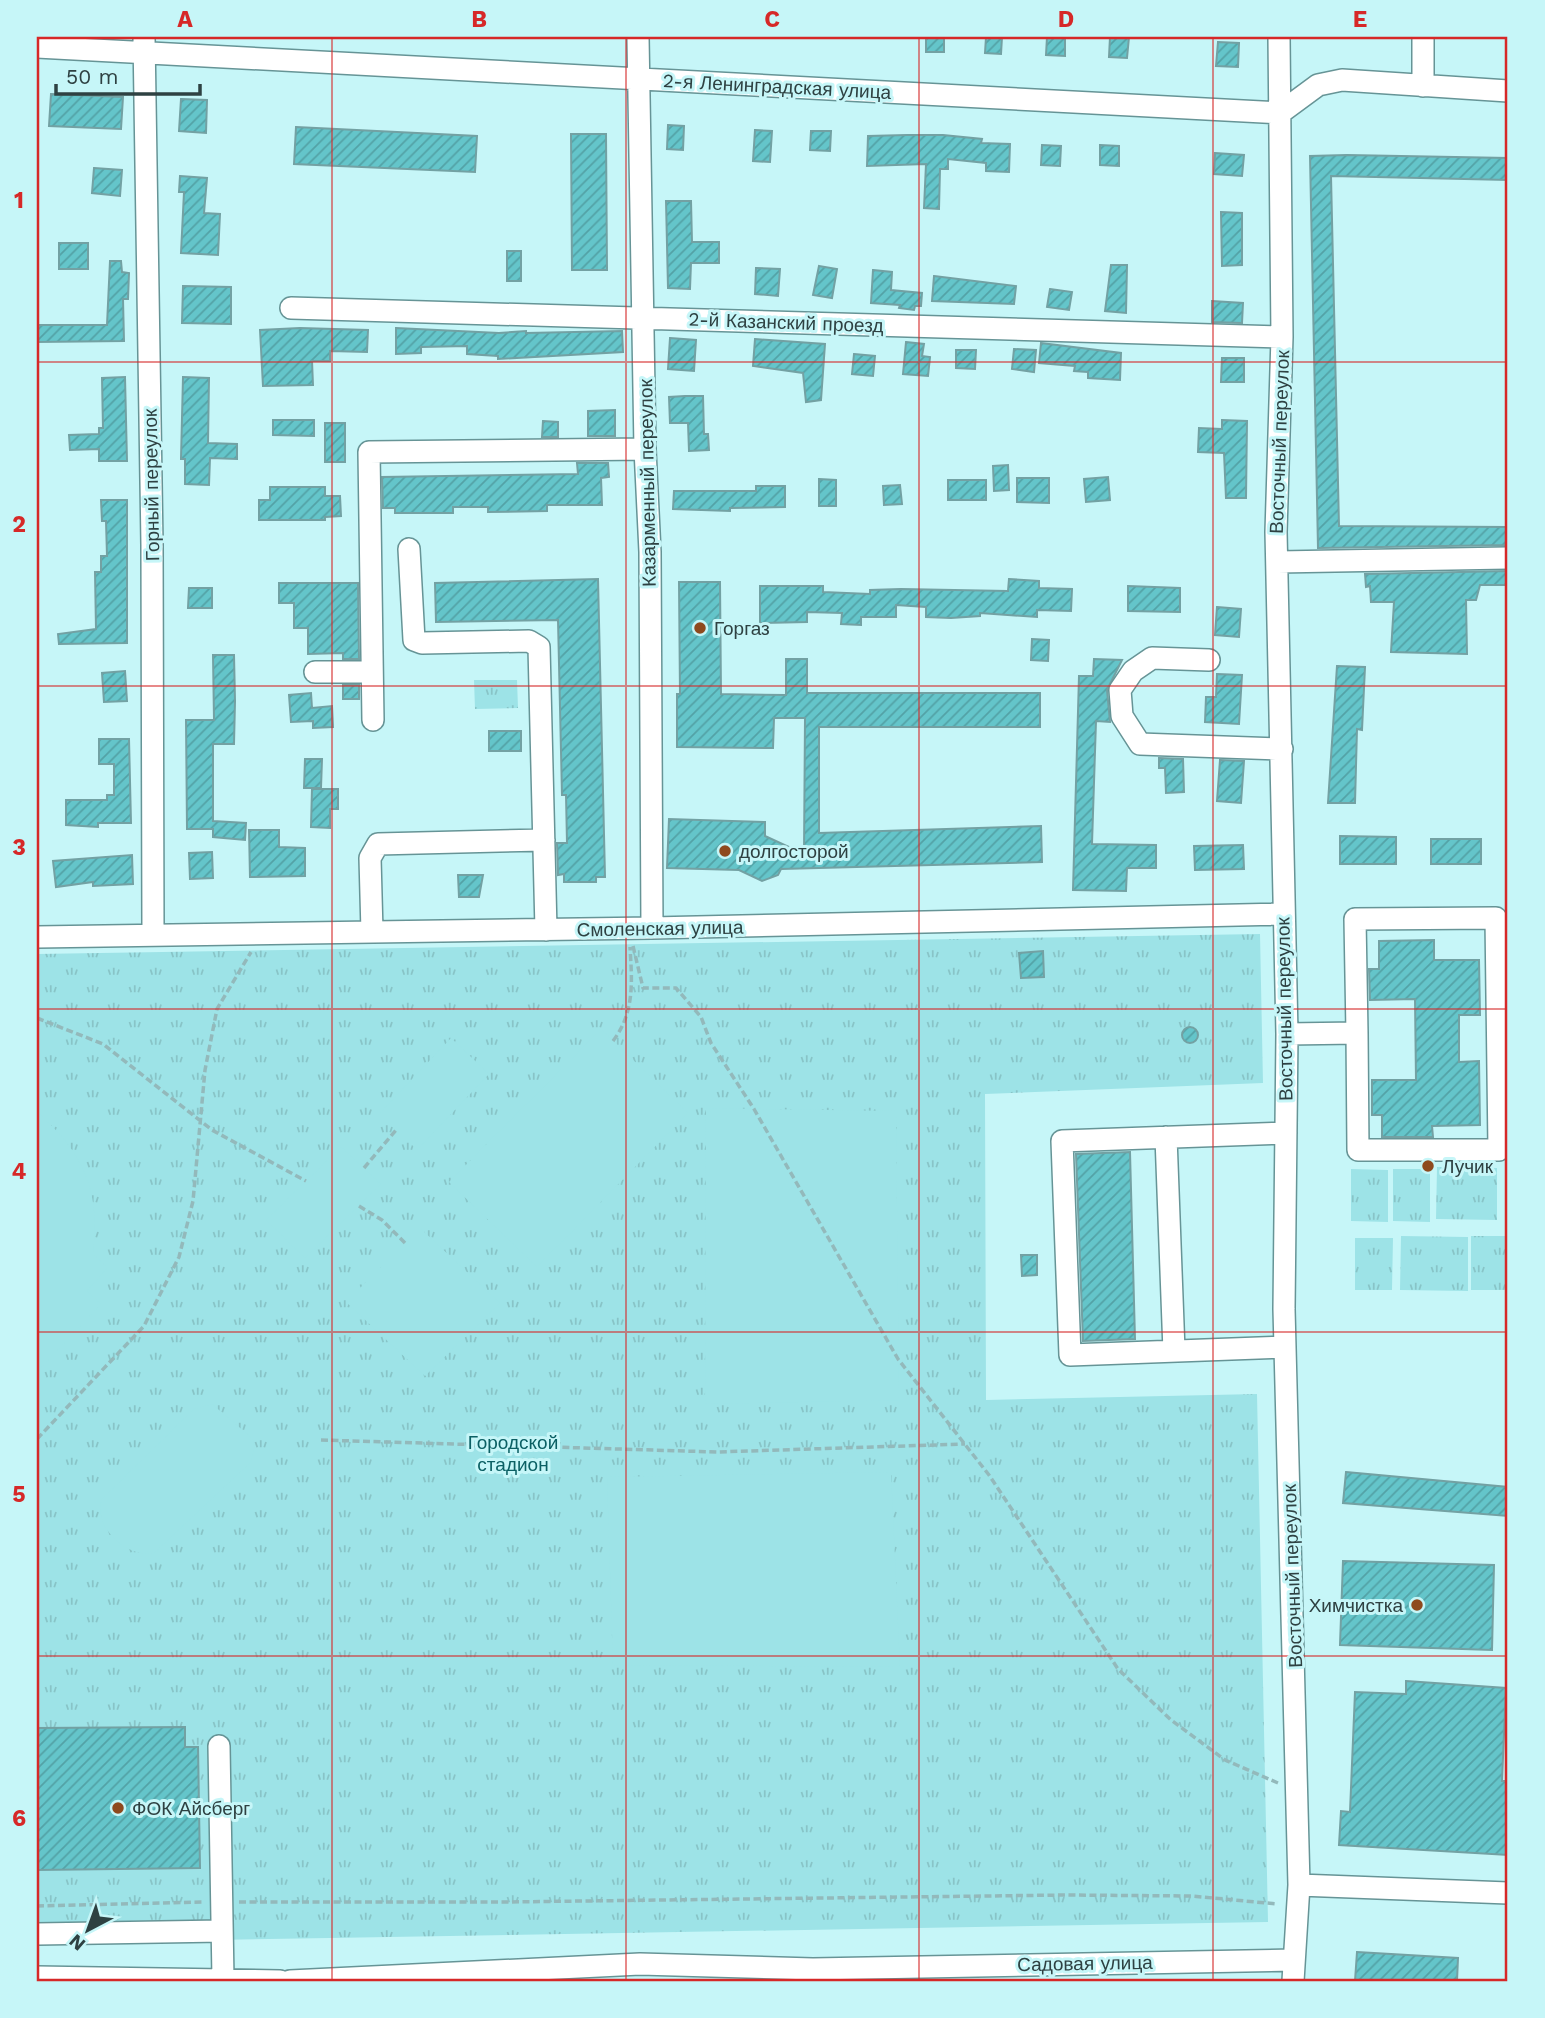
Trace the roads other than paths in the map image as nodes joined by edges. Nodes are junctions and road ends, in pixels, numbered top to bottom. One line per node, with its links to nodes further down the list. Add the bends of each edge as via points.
1 (638, 37): 6 (street, Казарменный переулок)
2 (1279, 37): 9 (street, Восточный переулок)
3 (1423, 37): 7 (street)
4 (144, 44): 5 (street, 2-я Ленинградская улица); 6 (street, 2-я Ленинградская улица); 27 (street, Горный переулок)
5 (37, 47)
6 (640, 78): 9 (street, 2-я Ленинградская улица); 11 (street, Казарменный переулок)
7 (1423, 86): 8 (street); 9 (street, via 1342,80 1318,85)
8 (1508, 91)
9 (1280, 113): 12 (street, Восточный переулок)
10 (290, 307): 11 (street, 2-й Казанский проезд)
11 (644, 318): 12 (street, 2-й Казанский проезд); 13 (street, Казарменный переулок)
12 (1282, 337): 16 (street, Восточный переулок)
13 (645, 449): 18 (street, via 369,452); 24 (street, Казарменный переулок)
14 (409, 549): 22 (street, via 414,640 529,641 539,647)
15 (1508, 558): 16 (street)
16 (1278, 562): 21 (street, Восточный переулок)
17 (1209, 660): 21 (street, via 1152,658 1133,671 1120,690 1122,716 1140,744)
18 (372, 672): 19 (street); 20 (street)
19 (316, 673)
20 (373, 720)
21 (1282, 749): 23 (street, Восточный переулок)
22 (544, 840): 25 (street); 26 (street, via 378,845 370,858)
23 (1283, 914): 24 (street, Смоленская улица); 30 (street, Восточный переулок)
24 (652, 929): 25 (street, Смоленская улица)
25 (547, 930): 26 (street, Смоленская улица)
26 (372, 932): 27 (street, Смоленская улица)
27 (153, 934): 28 (street, Смоленская улица)
28 (37, 937)
29 (1357, 1033): 29 (street, via 1355,919 1496,918 1499,1150 1357,1150); 30 (street)
30 (1287, 1034): 31 (street, Восточный переулок)
31 (1286, 1133): 32 (street); 33 (street, Восточный переулок)
32 (1166, 1138): 34 (street); 34 (street, via 1062,1141 1068,1315 1070,1355)
33 (1285, 1347): 34 (street); 36 (street, Восточный переулок)
34 (1174, 1351)
35 (219, 1746): 38 (street)
36 (1299, 1885): 37 (street); 40 (street, Восточный переулок)
37 (1508, 1893)
38 (222, 1931): 39 (street); 45 (street)
39 (37, 1934)
40 (1293, 1971): 41 (street, Садовая улица)
41 (1051, 1972): 43 (street, Садовая улица)
42 (551, 1974): 43 (street, Садовая улица, via 640,1964); 47 (street, Садовая улица)
43 (813, 1975)
44 (37, 1977): 45 (street)
45 (223, 1979): 46 (street)
46 (280, 1981)
47 (290, 1981)

